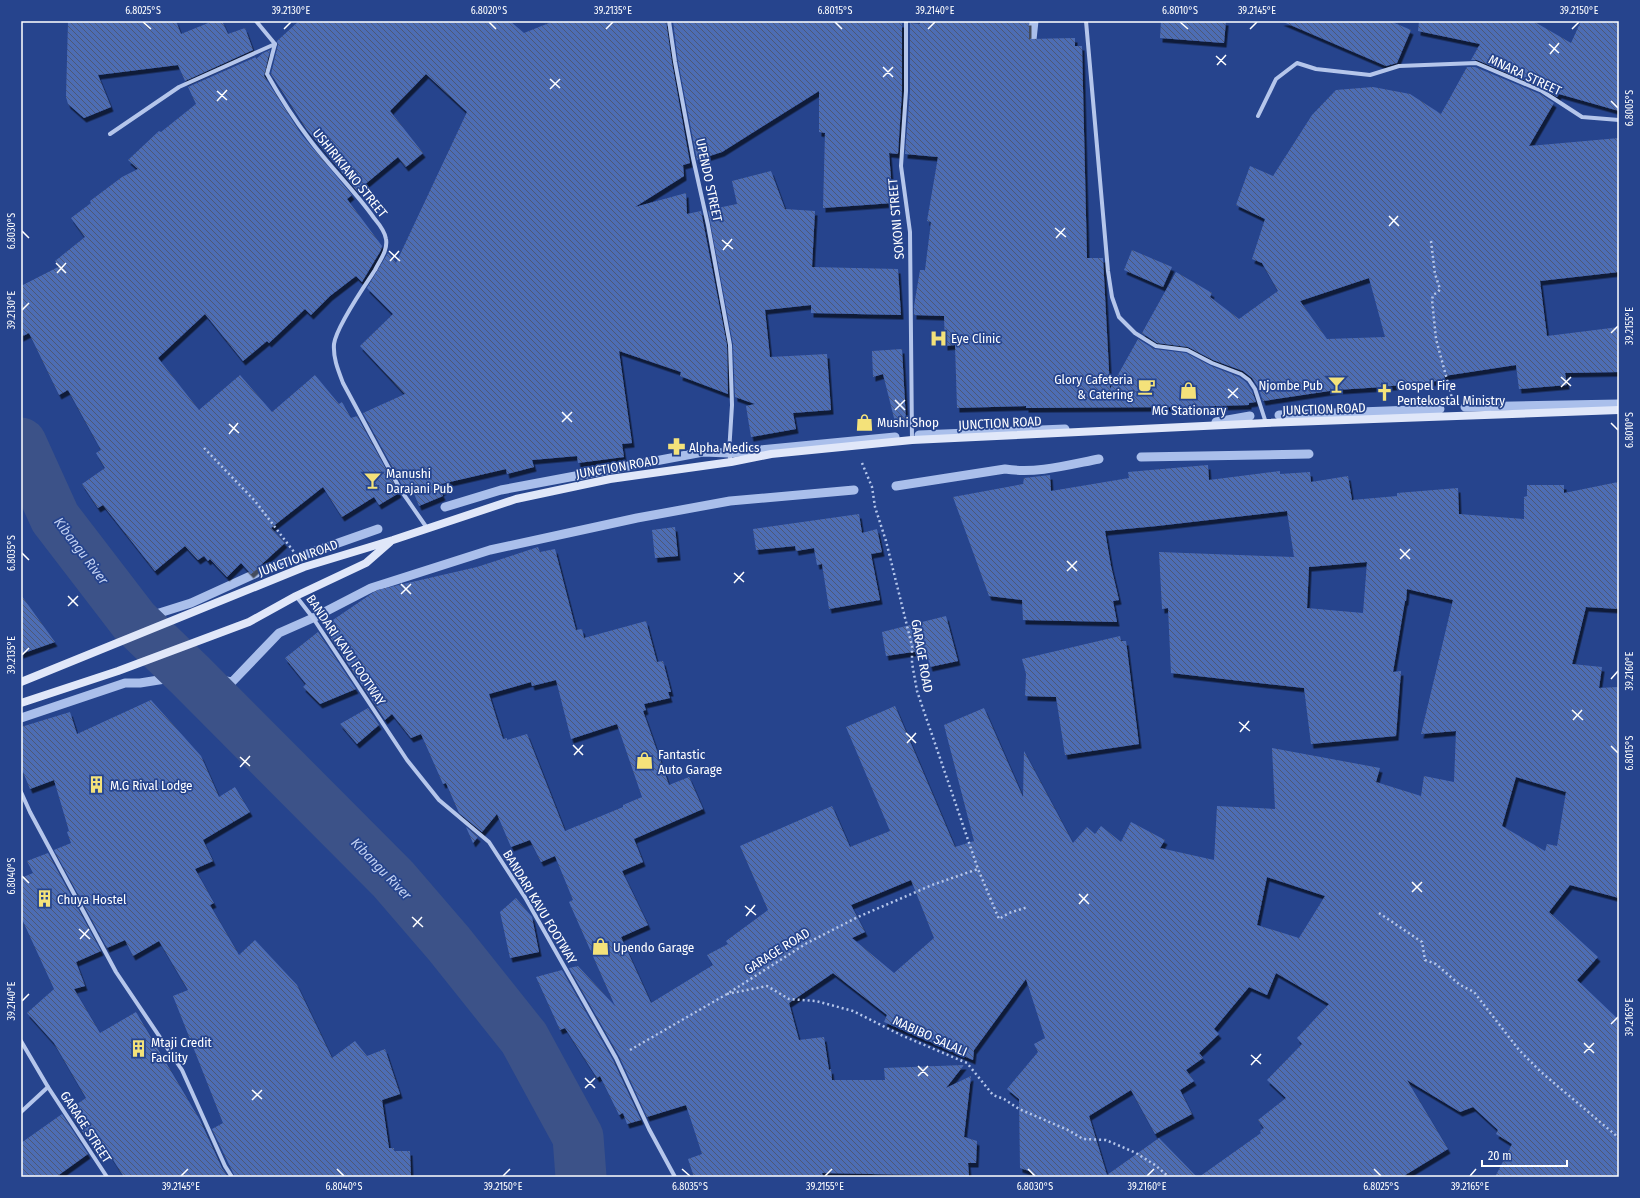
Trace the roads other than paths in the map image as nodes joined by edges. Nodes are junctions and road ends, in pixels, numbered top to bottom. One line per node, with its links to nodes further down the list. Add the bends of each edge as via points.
1 (256, 21): 5 (street)
2 (669, 21): 12 (street, UPENDO STREET, via 676,69 730,345)
3 (906, 21): 11 (street, SOKONI STREET, via 906,91 901,166 910,232)
4 (1086, 21): 10 (street, via 1108,271 1112,297 1119,317 1135,334 1156,346 1187,350 1241,374 1255,389)
5 (275, 44): 8 (street, via 179,87); 13 (street, USHIRIKIANO STREET, via 267,74 285,105 311,142 384,231 386,245 382,257 354,302 334,343 336,366 400,489)
6 (1258, 116): 7 (street, MNARA STREET, via 1276,79 1297,63 1316,69 1370,75 1399,66 1476,63 1542,91 1582,117)
7 (1619, 120)
8 (110, 134)
9 (1619, 410): 10 (main road, JUNCTION ROAD)
10 (1266, 423): 11 (main road, JUNCTION ROAD)
11 (912, 440): 12 (main road, JUNCTION ROAD, via 772,454)
12 (731, 462): 13 (main road, JUNCTION ROAD, via 610,479 523,498)
13 (427, 529): 14 (main road, JUNCTION ROAD)
14 (393, 540): 15 (main road, JUNCTION ROAD, via 366,563); 16 (main road, JUNCTION ROAD, via 304,567)
15 (296, 596): 17 (main road, JUNCTION ROAD, via 249,622 118,671); 24 (street, BANDARI KAVU FOOTWAY, via 407,760 439,800 490,842 526,899 616,1058)
16 (21, 682)
17 (21, 703)
18 (21, 792): 23 (street, via 116,972 182,1070)
19 (21, 1041): 20 (street, GARAGE STREET)
20 (48, 1087): 21 (street, GARAGE STREET); 22 (street, GARAGE STREET)
21 (21, 1112)
22 (107, 1177)
23 (232, 1177)
24 (675, 1177)

